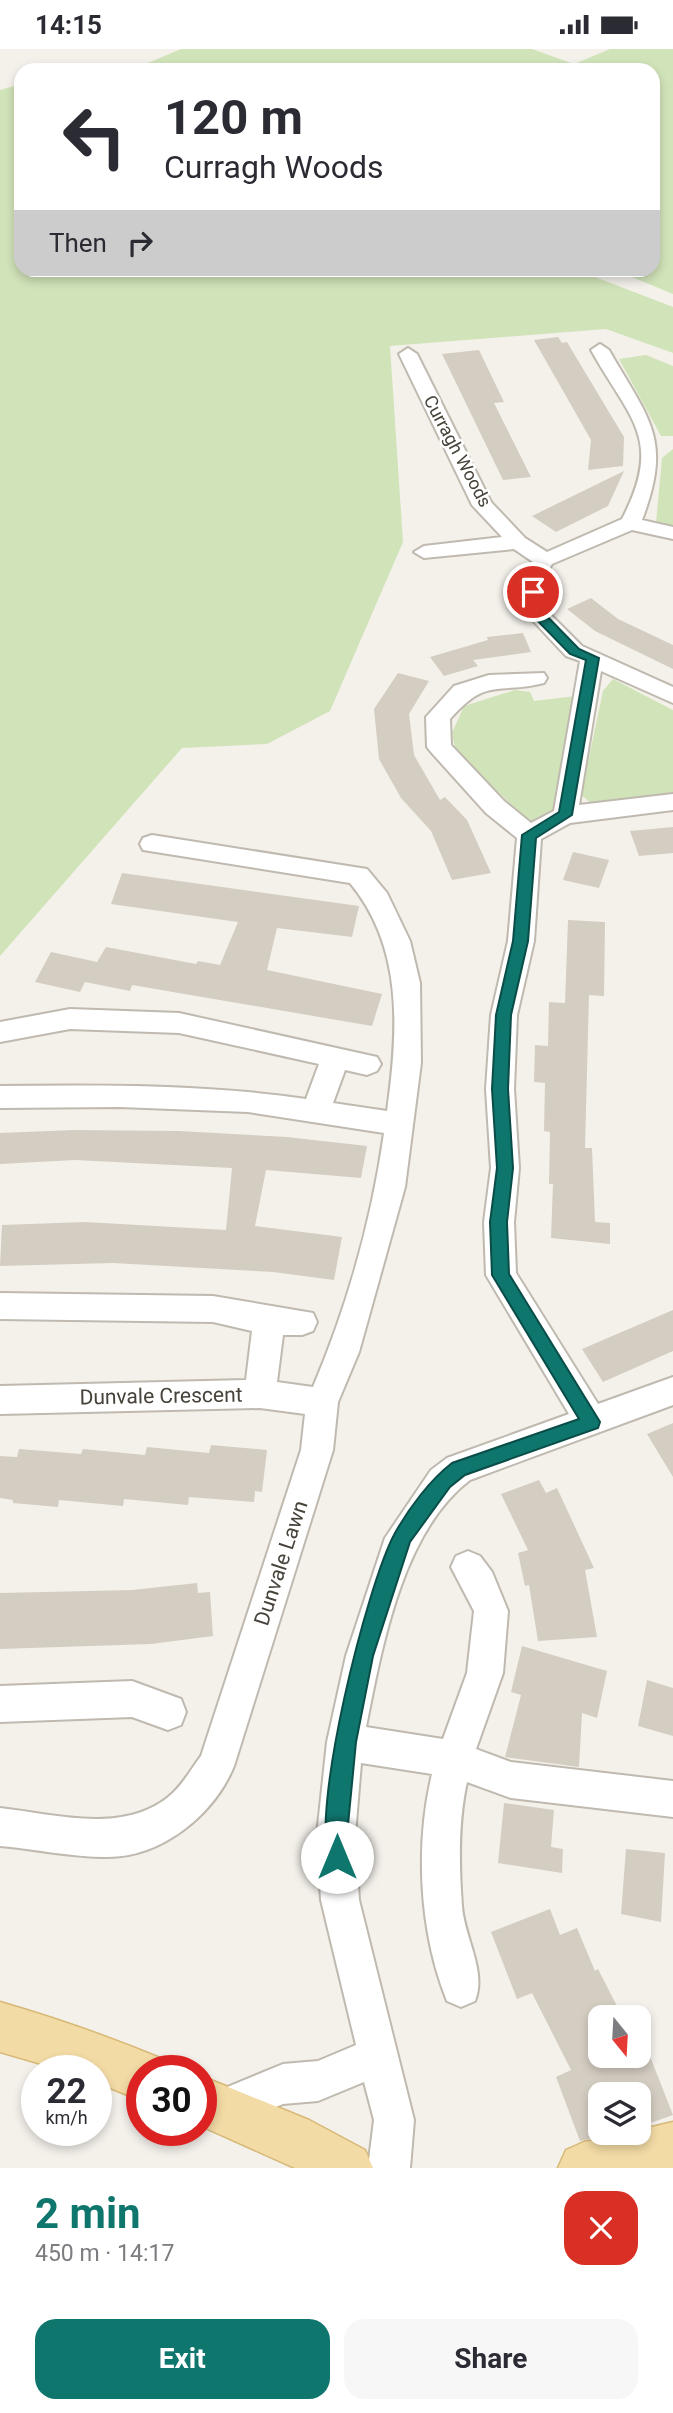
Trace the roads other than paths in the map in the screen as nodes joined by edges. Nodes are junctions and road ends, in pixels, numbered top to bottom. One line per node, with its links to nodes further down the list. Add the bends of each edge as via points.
1 (600, 350): 3 (street)
2 (408, 353): 6 (street, Curragh Woods, via 482,505)
3 (662, 441): 4 (street, via 654,449 650,474)
4 (631, 523): 5 (street); 8 (street)
5 (673, 533)
6 (518, 542): 7 (street); 8 (street, Curragh Woods)
7 (424, 552)
8 (545, 560): 9 (street, via 534,576 532,608 575,651)
9 (592, 658): 11 (street); 13 (street)
10 (536, 678): 14 (street, via 489,682 462,691 438,717 439,747 495,807)
11 (673, 697)
12 (673, 802): 13 (street)
13 (565, 815): 14 (street)
14 (529, 835): 29 (street, via 521,941 504,1015 501,1275)
15 (152, 844): 21 (street, Dunvale Lawn, via 358,875 378,899 397,941 407,983)
16 (0, 1032): 17 (street, via 70,1019 179,1023)
17 (336, 1056): 18 (street); 20 (street)
18 (367, 1064)
19 (0, 1097): 20 (street, via 209,1099)
20 (316, 1110): 21 (street)
21 (399, 1124): 28 (street, Dunvale Lawn, via 391,1187 342,1352)
22 (0, 1306): 23 (street, via 213,1309)
23 (269, 1321): 24 (street); 26 (street)
24 (302, 1322)
25 (673, 1391): 29 (street)
26 (260, 1394): 27 (street, Dunvale Crescent); 28 (street, Dunvale Crescent)
27 (0, 1400)
28 (322, 1402): 36 (street, Dunvale Lawn, via 317,1450 216,1766 182,1809 144,1832 108,1839)
29 (591, 1422): 33 (street, via 459,1469 428,1500 402,1538 363,1656)
30 (468, 1567): 34 (street, via 491,1611 485,1673)
31 (0, 1704): 32 (street, via 132,1699)
32 (167, 1712)
33 (345, 1742): 34 (street); 39 (street, via 336,1835 340,1900)
34 (454, 1759): 35 (street, via 511,1780); 37 (street, via 442,1809 441,1871 443,1909)
35 (673, 1799)
36 (0, 1827)
37 (461, 1987)
38 (0, 2027): 40 (main road)
39 (380, 2055): 41 (street, via 318,2081 283,2084); 45 (street, via 394,2120)
40 (126, 2069)
41 (217, 2104)
42 (217, 2107): 44 (main road)
43 (673, 2148): 46 (main road)
44 (347, 2168)
45 (389, 2168)
46 (584, 2168)

